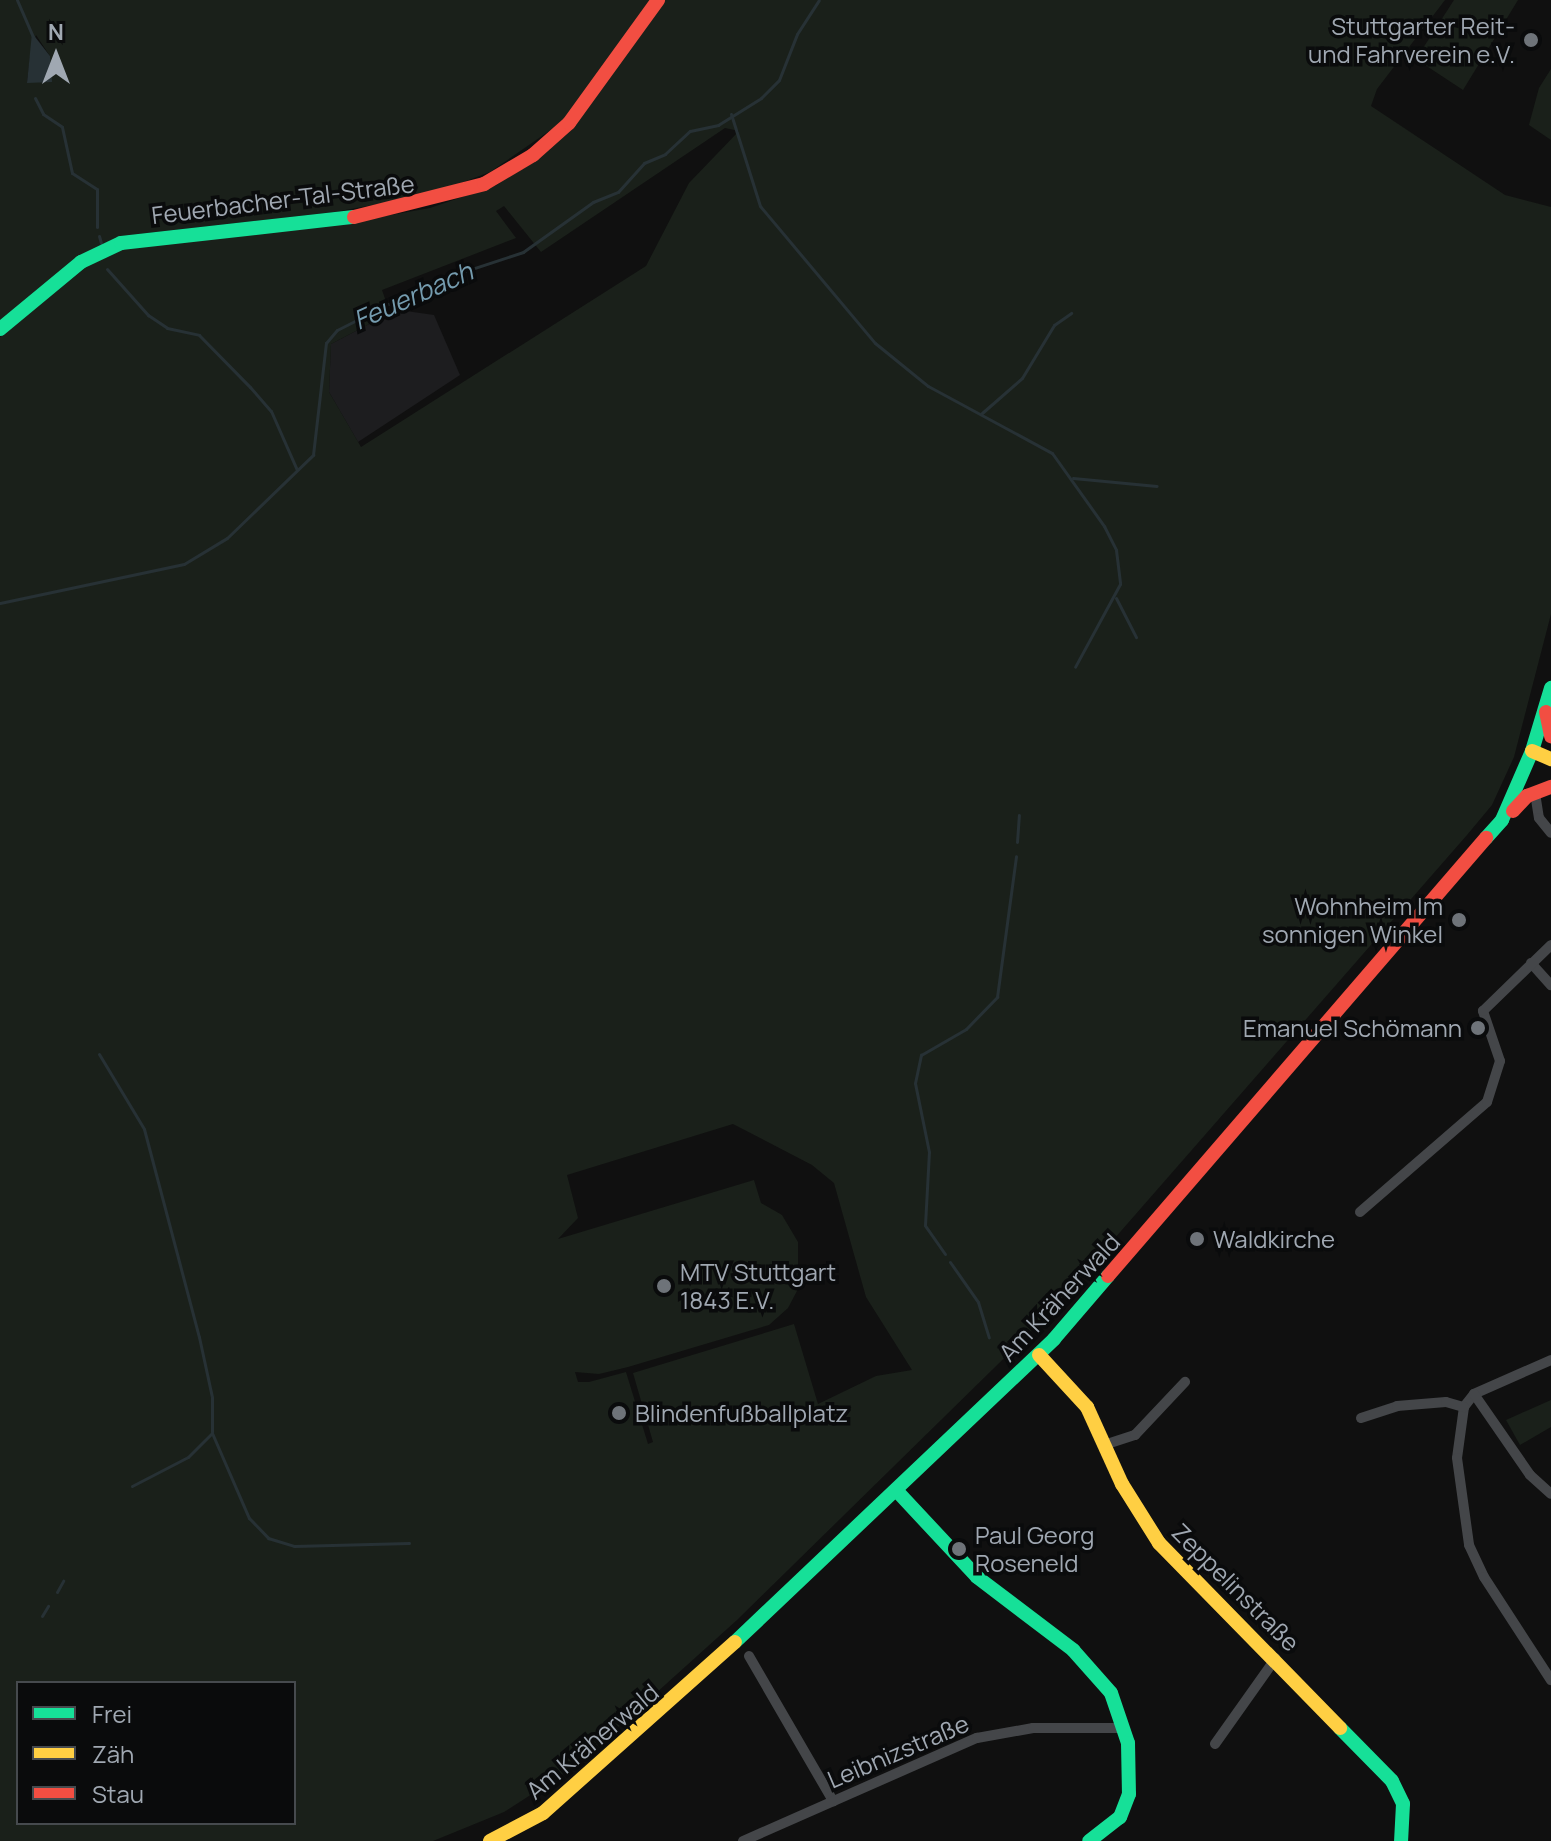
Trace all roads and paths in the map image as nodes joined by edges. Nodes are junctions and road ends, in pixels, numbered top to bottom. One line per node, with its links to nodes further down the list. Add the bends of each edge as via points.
1 (658, 0): 2 (main road, Feuerbacher-Tal-Straße, via 569,123 533,155 484,184 370,215 121,243 81,262)
2 (0, 329)
3 (1551, 688): 4 (main road, Am Kräherwald)
4 (1546, 707): 5 (main road); 6 (main road, Am Kräherwald)
5 (1551, 736)
6 (1532, 751): 7 (main road); 8 (main road, Am Kräherwald)
7 (1551, 759)
8 (1522, 777): 10 (main road, via 1524,787); 11 (main road, Am Kräherwald)
9 (1551, 787): 10 (main road)
10 (1535, 793): 11 (main road); 12 (street, via 1539,818)
11 (1503, 818): 17 (main road, Am Kräherwald)
12 (1551, 833)
13 (1551, 945): 14 (street)
14 (1531, 963): 15 (street); 16 (street, via 1483,1011 1500,1061 1487,1102)
15 (1551, 985)
16 (1360, 1212)
17 (1039, 1355): 23 (main road, Zeppelinstraße, via 1087,1407); 24 (main road, Am Kräherwald)
18 (1551, 1360): 20 (street)
19 (1185, 1382): 23 (street, via 1135,1435)
20 (1474, 1394): 21 (street); 25 (street, via 1530,1475)
21 (1464, 1407): 22 (street, via 1446,1402 1397,1406); 28 (street, via 1458,1481 1469,1545)
22 (1361, 1418)
23 (1104, 1445): 27 (main road, Zeppelinstraße, via 1139,1516 1159,1543)
24 (896, 1490): 29 (main road, via 977,1577 1093,1668 1111,1693); 32 (main road, Am Kräherwald, via 648,1724 543,1813)
25 (1551, 1494)
26 (749, 1656): 31 (street)
27 (1276, 1658): 30 (street); 35 (main road, Zeppelinstraße, via 1392,1781 1403,1804)
28 (1551, 1680)
29 (1124, 1728): 31 (street, Leibnizstraße, via 1033,1728 977,1738); 34 (main road, via 1129,1794 1120,1817)
30 (1215, 1744)
31 (833, 1801): 33 (street, Leibnizstraße)
32 (501, 1839)
33 (743, 1841)
34 (1089, 1841)
35 (1401, 1841)

